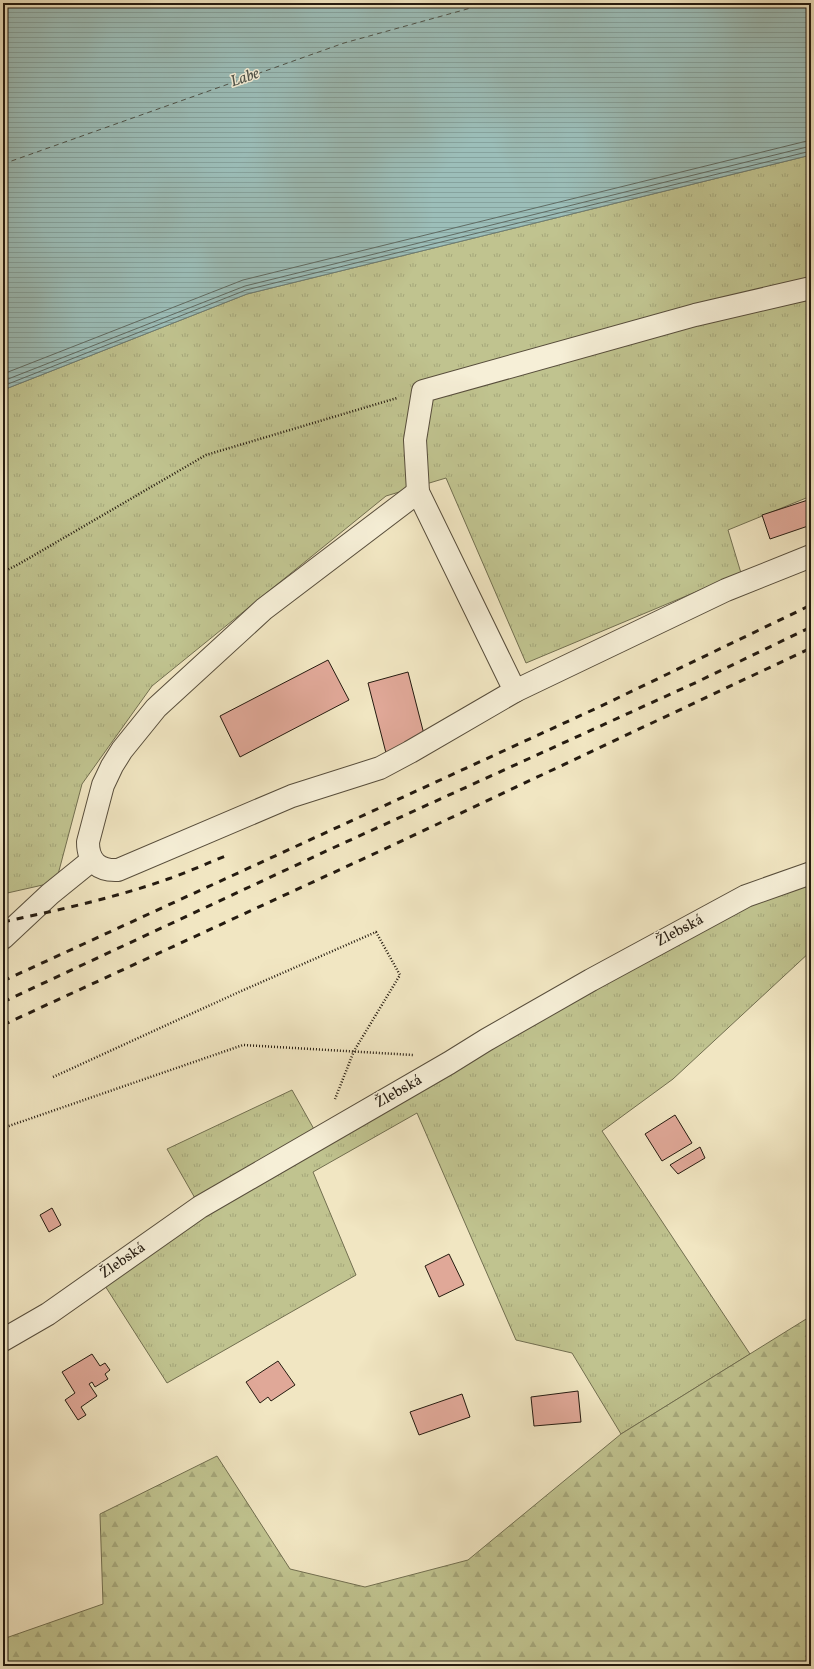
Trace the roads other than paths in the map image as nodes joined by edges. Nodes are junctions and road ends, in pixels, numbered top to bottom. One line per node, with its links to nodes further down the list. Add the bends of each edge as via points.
1 (811, 288): 2 (street, via 695,315 423,391 416,440)
2 (418, 492): 4 (street); 5 (street, via 264,609 156,708 122,750 103,785 88,842)
3 (811, 556): 4 (street, via 726,590)
4 (515, 690): 5 (street, via 380,768 292,796 118,870 100,867)
5 (92, 860): 7 (street, via 50,894)
6 (811, 873): 8 (street, Žlebská, via 746,896 486,1040 200,1207 48,1314)
7 (3, 938)
8 (3, 1340)

